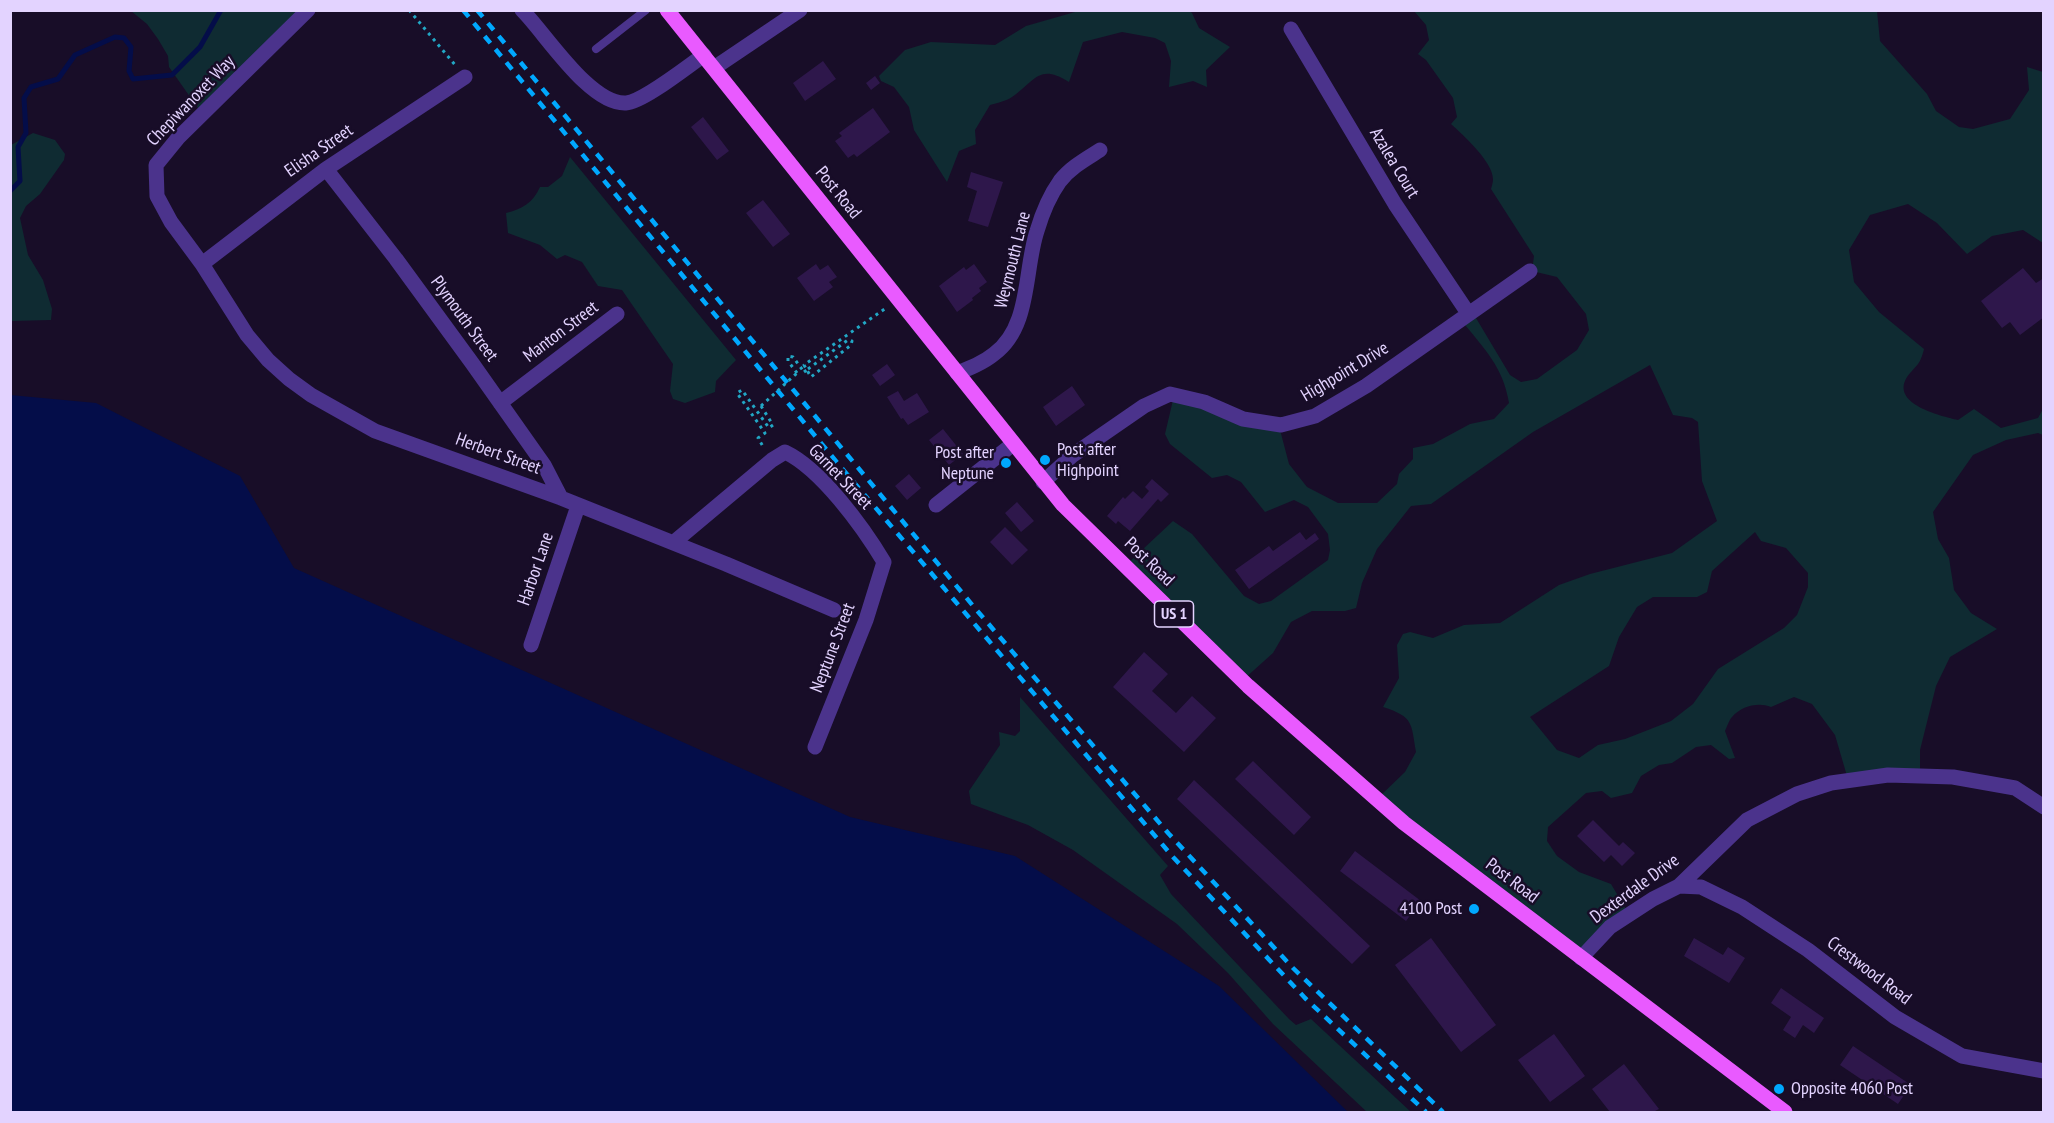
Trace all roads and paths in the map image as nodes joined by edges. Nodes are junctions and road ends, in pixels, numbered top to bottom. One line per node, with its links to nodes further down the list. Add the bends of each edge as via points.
1 (308, 10): 14 (street, Chepiwanoxet Way, via 178,138 156,165 157,196)
2 (409, 10): 11 (path)
3 (522, 10): 9 (street, via 575,73 604,98 626,103 657,88)
4 (646, 10): 8 (lane)
5 (667, 10): 9 (main road, Post Road / US 1)
6 (800, 10): 10 (street)
7 (1292, 29): 17 (street, Azalea Court, via 1395,204)
8 (596, 49)
9 (704, 55): 10 (main road, Post Road / US 1)
10 (714, 68): 16 (main road, Post Road / US 1)
11 (465, 76): 13 (street, Elisha Street)
12 (1100, 150): 19 (street, Weymouth Lane, via 1074,167 1051,196 1037,231 1017,323 1008,340 996,353)
13 (326, 169): 14 (street, Elisha Street); 20 (street, Plymouth Street)
14 (202, 264): 24 (street, Herbert Street, via 247,335 268,360 311,395 375,431)
15 (1530, 271): 17 (street, Highpoint Drive)
16 (899, 299): 19 (main road, Post Road / US 1); 22 (path, bridge, via 804,364 811,377 852,341 848,340 806,370 788,356 797,374 761,406 773,425 769,428 742,390 737,393 765,433 758,438)
17 (1468, 313): 23 (street, Highpoint Drive, via 1366,386 1316,416 1281,425 1243,419 1204,402 1170,394 1144,406 1073,455)
18 (617, 314): 20 (street, Manton Street)
19 (957, 373): 21 (main road, Post Road / US 1)
20 (501, 403): 24 (street, Plymouth Street, via 544,465)
21 (1013, 444): 23 (main road, Post Road / US 1); 25 (street)
22 (772, 460): 27 (street); 28 (street, Garnet Street, via 785,452 799,458 867,534)
23 (1043, 482): 34 (main road, Post Road / US 1, via 1248,686 1363,789)
24 (561, 498): 26 (street, Herbert Street)
25 (936, 505)
26 (578, 506): 27 (street, Herbert Street); 30 (street, Harbor Lane)
27 (673, 543): 29 (street, Herbert Street)
28 (884, 562): 31 (street, Neptune Street, via 866,620)
29 (834, 610)
30 (531, 645)
31 (814, 747)
32 (2043, 807): 33 (street, Dexterdale Drive, via 2015,788 1953,777 1888,775 1831,783 1797,794 1747,820)
33 (1678, 886): 34 (street, Dexterdale Drive, via 1610,927); 35 (street, Crestwood Road, via 1701,887 1742,907 1808,950 1896,1017 1962,1056)
34 (1581, 958): 36 (main road, Post Road / US 1)
35 (2043, 1071)
36 (1785, 1113)

